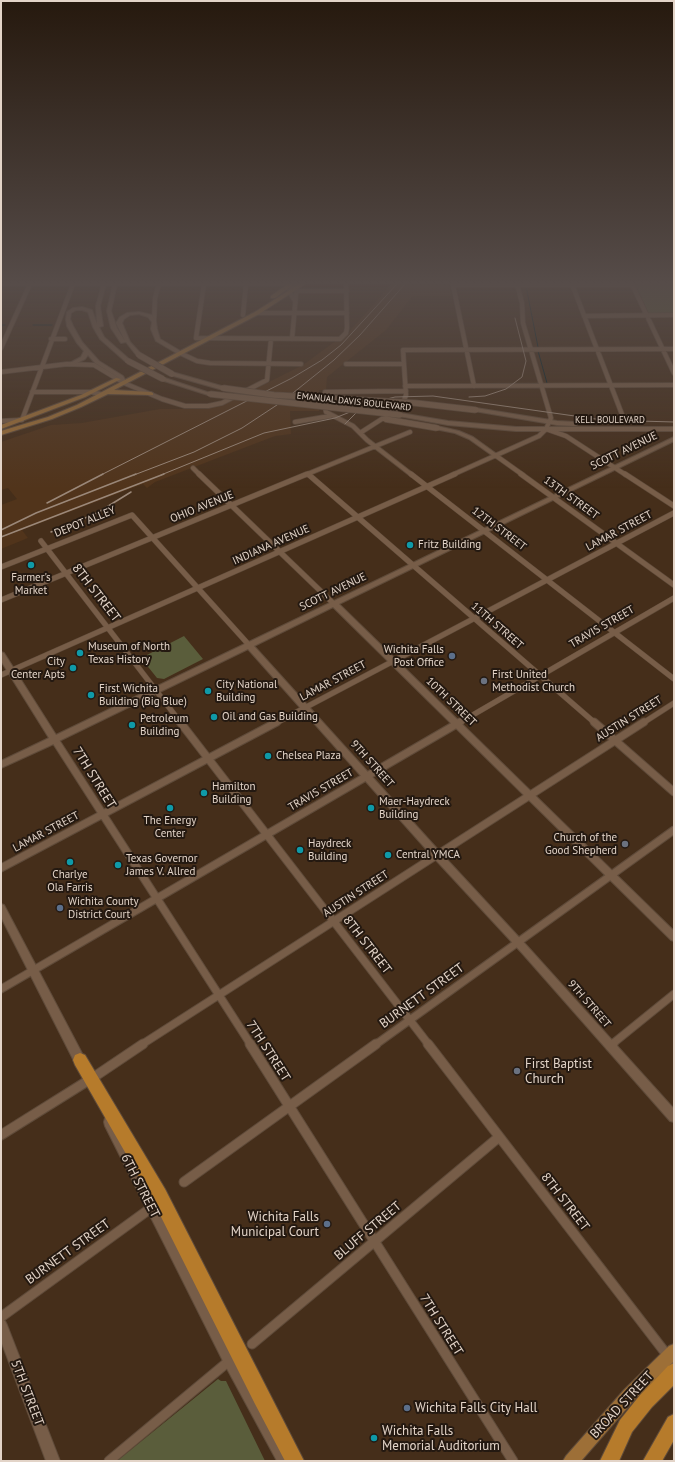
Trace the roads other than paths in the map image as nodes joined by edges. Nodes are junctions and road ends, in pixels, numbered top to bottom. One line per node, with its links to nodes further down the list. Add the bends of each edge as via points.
1 (46, 352): 20 (street)
2 (86, 352): 15 (main road, via 83,358)
3 (88, 352): 23 (main road)
4 (119, 352): 33 (main road, EMANUAL DAVIS BOULEVARD, bridge, via 163,379 210,394)
5 (136, 352): 14 (main road)
6 (137, 352): 14 (main road)
7 (177, 352): 16 (street, via 197,361 210,363); 23 (main road)
8 (270, 352): 16 (street)
9 (403, 352): 19 (street)
10 (466, 352): 26 (street)
11 (531, 352): 27 (street)
12 (598, 352): 24 (street)
13 (664, 352): 22 (street)
14 (139, 355): 39 (main road, EMANUAL DAVIS BOULEVARD, bridge, via 172,374 223,388 274,395 415,403)
15 (70, 364): 20 (street); 23 (street, via 98,366)
16 (269, 364): 17 (street); 32 (street, via 268,379 222,403 185,406)
17 (301, 364)
18 (346, 364): 19 (street)
19 (404, 364): 28 (street)
20 (40, 368): 21 (street); 29 (street)
21 (1, 372)
22 (674, 373)
23 (121, 380): 30 (main road); 31 (main road); 32 (street)
24 (610, 384): 25 (street); 27 (street); 35 (street)
25 (674, 384)
26 (474, 386): 27 (street); 28 (street)
27 (541, 386): 39 (street, via 552,418)
28 (406, 389): 34 (street, via 325,392 326,412); 46 (street, via 401,408)
29 (32, 392): 30 (street); 36 (street)
30 (91, 392): 31 (street); 36 (main road)
31 (102, 394): 32 (main road); 45 (main road, via 50,418)
32 (150, 394)
33 (312, 407): 42 (main road, EMANUAL DAVIS BOULEVARD, bridge, via 490,427); 49 (main road, bridge, via 458,432)
34 (330, 416): 38 (street); 46 (street, 12TH STREET, via 346,422)
35 (623, 417)
36 (22, 420): 37 (street); 41 (main road)
37 (1, 421)
38 (295, 422)
39 (550, 422): 40 (main road, KELL BOULEVARD); 42 (street)
40 (674, 425)
41 (1, 427)
42 (546, 429): 43 (main road, KELL BOULEVARD); 49 (street, INDIANA AVENUE, via 525,443); 51 (street, via 566,436)
43 (674, 429)
44 (410, 432): 48 (street, OHIO AVENUE)
45 (1, 433)
46 (360, 433): 48 (street, 12TH STREET)
47 (674, 439): 51 (main road, SCOTT AVENUE)
48 (375, 446): 52 (street, OHIO AVENUE); 53 (street, 12TH STREET)
49 (495, 455): 53 (street, INDIANA AVENUE); 54 (street, 13TH STREET)
50 (194, 468): 55 (street, 10TH STREET)
51 (615, 468): 54 (main road, SCOTT AVENUE); 56 (street)
52 (308, 474): 55 (street, OHIO AVENUE); 59 (street, 11TH STREET)
53 (427, 486): 59 (street, INDIANA AVENUE); 60 (street, 12TH STREET)
54 (553, 498): 60 (main road, SCOTT AVENUE); 63 (street, 13TH STREET)
55 (232, 506): 61 (street, OHIO AVENUE); 65 (street, 10TH STREET)
56 (674, 506)
57 (674, 513): 63 (street, LAMAR STREET)
58 (132, 515): 61 (street, 9TH STREET); 64 (street, DEPOT ALLEY)
59 (357, 517): 65 (street, INDIANA AVENUE); 67 (street, 11TH STREET)
60 (484, 531): 67 (main road, SCOTT AVENUE); 69 (street, 12TH STREET)
61 (152, 538): 68 (street, OHIO AVENUE); 71 (street, 9TH STREET)
62 (41, 541): 64 (street, 8TH STREET)
63 (616, 543): 69 (street, LAMAR STREET); 70 (street, 13TH STREET)
64 (47, 548): 66 (street, DEPOT ALLEY); 68 (street, 8TH STREET)
65 (278, 552): 71 (street, INDIANA AVENUE); 74 (street, 10TH STREET)
66 (1, 566)
67 (413, 566): 74 (main road, SCOTT AVENUE); 75 (street, 11TH STREET)
68 (66, 574): 73 (street, OHIO AVENUE); 76 (street, 8TH STREET)
69 (548, 579): 75 (street, LAMAR STREET); 77 (street, 12TH STREET)
70 (674, 585)
71 (198, 588): 76 (street, INDIANA AVENUE); 78 (street, 9TH STREET)
72 (674, 598): 77 (street, TRAVIS STREET)
73 (1, 600)
74 (334, 604): 78 (main road, SCOTT AVENUE); 80 (main road, 10TH STREET)
75 (473, 618): 80 (street, LAMAR STREET); 83 (street, 11TH STREET)
76 (108, 628): 81 (street, INDIANA AVENUE); 85 (street, 8TH STREET)
77 (615, 632): 83 (street, TRAVIS STREET); 84 (street, 12TH STREET)
78 (249, 645): 85 (main road, SCOTT AVENUE); 87 (main road, 9TH STREET)
79 (1, 655): 81 (main road, 7TH STREET)
80 (392, 661): 87 (street, LAMAR STREET); 88 (main road, 10TH STREET)
81 (11, 671): 82 (street, INDIANA AVENUE); 89 (main road, 7TH STREET)
82 (1, 675)
83 (539, 676): 88 (street, TRAVIS STREET); 90 (street, 11TH STREET)
84 (674, 679)
85 (156, 691): 89 (main road, SCOTT AVENUE); 91 (street, 8TH STREET)
86 (674, 703): 90 (street, AUSTIN STREET)
87 (305, 707): 91 (street, LAMAR STREET); 93 (main road, 9TH STREET)
88 (456, 723): 93 (street, TRAVIS STREET); 95 (main road, 10TH STREET)
89 (55, 740): 92 (main road, SCOTT AVENUE); 96 (street, 7TH STREET)
90 (614, 741): 94 (street, 11TH STREET); 95 (street, AUSTIN STREET)
91 (208, 758): 96 (street, LAMAR STREET); 98 (street, 8TH STREET)
92 (1, 765)
93 (367, 776): 98 (street, TRAVIS STREET); 99 (main road, 9TH STREET)
94 (674, 792)
95 (529, 795): 99 (street, AUSTIN STREET); 101 (main road, 10TH STREET)
96 (102, 814): 100 (street, LAMAR STREET); 102 (street, 7TH STREET)
97 (674, 830): 101 (street, BURNETT STREET)
98 (266, 834): 102 (street, TRAVIS STREET); 104 (street, 8TH STREET)
99 (437, 855): 104 (street, AUSTIN STREET); 106 (main road, 9TH STREET)
100 (1, 868)
101 (611, 875): 105 (main road, 10TH STREET); 106 (street, BURNETT STREET)
102 (155, 898): 107 (street, TRAVIS STREET); 110 (street, 7TH STREET)
103 (1, 908): 107 (main road)
104 (334, 922): 110 (street, AUSTIN STREET); 111 (street, 8TH STREET)
105 (674, 937)
106 (517, 943): 111 (street, BURNETT STREET); 112 (main road, 9TH STREET)
107 (33, 971): 108 (street, TRAVIS STREET); 113 (main road)
108 (1, 989)
109 (674, 994): 112 (street)
110 (217, 995): 114 (street, AUSTIN STREET); 115 (street, 7TH STREET)
111 (410, 1020): 115 (street, BURNETT STREET); 118 (street, 8TH STREET)
112 (610, 1046): 116 (main road, 9TH STREET)
113 (80, 1060): 114 (highway)
114 (90, 1079): 117 (street, AUSTIN STREET); 120 (main road, 6TH STREET); 131 (highway, via 158,1195)
115 (290, 1106): 119 (street, BURNETT STREET); 121 (street, 7TH STREET)
116 (674, 1118)
117 (1, 1135)
118 (499, 1137): 121 (street, BLUFF STREET); 126 (street, 8TH STREET)
119 (184, 1182)
120 (151, 1208): 122 (street, BURNETT STREET); 125 (main road, 6TH STREET)
121 (375, 1242): 124 (street, BLUFF STREET); 132 (street, 7TH STREET)
122 (1, 1317)
123 (1, 1325): 128 (main road, 5TH STREET)
124 (252, 1344)
125 (229, 1361): 129 (street); 130 (main road, 6TH STREET)
126 (673, 1361): 133 (main road, BROAD STREET, via 629,1395); 134 (highway, via 626,1426)
127 (674, 1423): 135 (highway)
128 (53, 1461)
129 (109, 1461)
130 (284, 1461)
131 (295, 1461)
132 (513, 1461)
133 (571, 1461)
134 (609, 1461)
135 (652, 1461)

